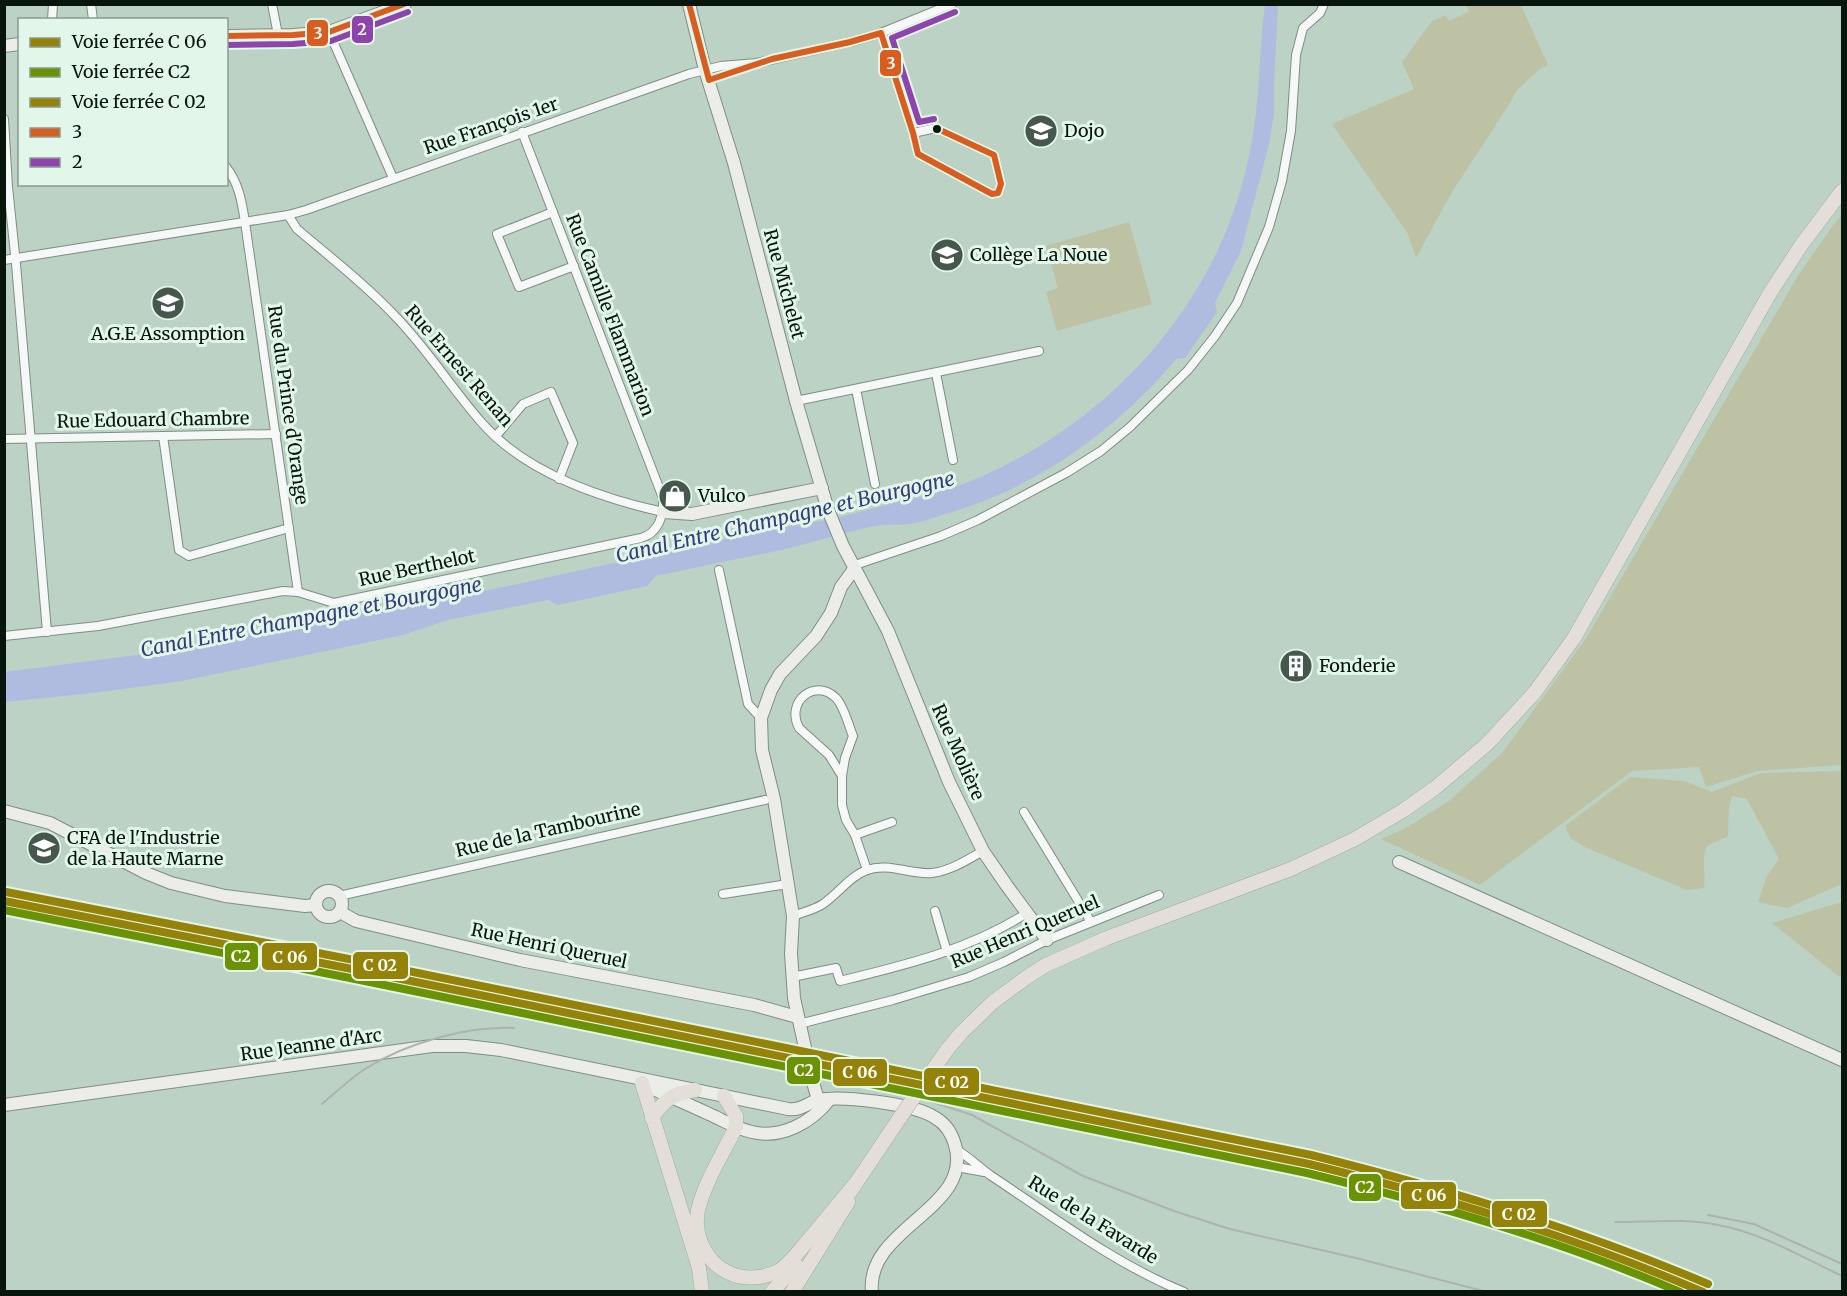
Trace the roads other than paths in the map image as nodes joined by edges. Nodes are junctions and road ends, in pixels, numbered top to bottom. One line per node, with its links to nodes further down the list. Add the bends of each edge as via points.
1 (272, 4): 8 (street)
2 (405, 4): 6 (main road)
3 (689, 4): 10 (main road, Rue Michelet)
4 (952, 4): 7 (street, Rue François 1er)
5 (1324, 4): 38 (street, via 1303,28 1296,55 1292,131 1269,227 1237,303 1188,370 1130,427 1066,473 978,520 858,564)
6 (329, 33): 8 (main road); 15 (street)
7 (881, 33): 10 (street, Rue François 1er, via 757,63 721,66); 13 (street)
8 (278, 35): 9 (main road)
9 (228, 36)
10 (707, 75): 12 (street, Rue François 1er); 26 (main road, Rue Michelet)
11 (4, 119): 20 (street)
12 (522, 132): 15 (street, Rue François 1er); 17 (street, Rue Camille Flammarion)
13 (913, 133): 13 (street, via 918,154 998,194 1001,189 994,155 936,128)
14 (228, 170): 19 (street, Rue du Prince d'Orange, via 234,177)
15 (393, 178): 18 (street, Rue François 1er)
16 (1842, 191): 80 (main road, bridge, via 1770,293 1574,638 1535,692 1487,744 1435,788 1355,839 1291,869 1107,938 1046,965 1012,987 946,1051)
17 (553, 212): 22 (street, Rue Camille Flammarion); 22 (street, via 497,234 519,287)
18 (288, 215): 19 (street, Rue François 1er); 29 (street, Rue Ernest Renan, via 297,229 395,316)
19 (245, 222): 20 (street); 27 (street, Rue du Prince d'Orange)
20 (15, 259): 21 (street); 31 (street)
21 (4, 260)
22 (574, 266): 36 (street, Rue Camille Flammarion, via 663,498)
23 (1040, 351): 24 (street)
24 (936, 373): 25 (street); 32 (street)
25 (856, 389): 26 (street); 34 (street)
26 (796, 401): 35 (main road, Rue Michelet)
27 (276, 434): 28 (street, Rue Edouard Chambre); 37 (street, Rue du Prince d'Orange)
28 (163, 436): 31 (street, Rue Edouard Chambre); 37 (street, via 178,550 189,556)
29 (496, 436): 33 (street, Rue Ernest Renan, via 516,454); 33 (street, via 523,404 551,392 573,443)
30 (4, 439): 31 (street, Rue Edouard Chambre)
31 (30, 439): 41 (street)
32 (953, 460)
33 (559, 479): 36 (street, Rue Ernest Renan)
34 (875, 484)
35 (822, 488): 36 (main road, via 692,514); 38 (main road, Rue Michelet)
36 (663, 512): 40 (street, Rue Berthelot, via 648,536 513,567 334,603)
37 (289, 528): 40 (street, Rue du Prince d'Orange)
38 (854, 569): 43 (main road, via 816,636 780,674); 50 (main road, Rue Molière, via 888,631 949,782)
39 (718, 570): 43 (street, via 748,704)
40 (298, 592): 41 (street, Rue Berthelot, via 284,591)
41 (47, 632): 42 (street, Rue Berthelot)
42 (4, 636)
43 (761, 718): 53 (main road, via 762,750)
44 (842, 776): 44 (street, via 829,755 797,723 796,706 813,691 825,691 838,700 853,736); 49 (street, via 842,804)
45 (765, 800): 56 (street, Rue de la Tambourine)
46 (4, 811): 57 (main road, via 50,823 171,883 225,896)
47 (1024, 812): 62 (street)
48 (892, 822): 49 (street)
49 (855, 836): 52 (street)
50 (983, 851): 52 (street, via 931,873 893,868); 60 (main road, Rue Molière)
51 (1400, 862): 69 (main road)
52 (867, 870): 61 (street, via 823,905)
53 (788, 884): 54 (street); 61 (main road)
54 (723, 894)
55 (1159, 895): 62 (street, Rue Henri Queruel)
56 (339, 896): 57 (main road, via 325,892); 59 (main road)
57 (316, 905): 59 (main road, via 326,917)
58 (934, 911): 64 (street)
59 (340, 912): 67 (main road, Rue Henri Queruel, via 356,921 520,960)
60 (1027, 913): 63 (main road, Rue Molière); 64 (street, via 1002,929)
61 (793, 916): 65 (main road)
62 (1091, 922): 63 (street, Rue Henri Queruel)
63 (1047, 940): 68 (street, Rue Henri Queruel, via 969,977 893,1000)
64 (947, 951): 65 (street, via 840,981 836,968)
65 (792, 977): 66 (main road)
66 (794, 998): 67 (main road, Rue Henri Queruel); 68 (main road)
67 (754, 1005): 68 (main road, Rue Henri Queruel)
68 (798, 1021): 75 (main road)
69 (1842, 1060)
70 (622, 1075): 71 (main road, Rue Jeanne d'Arc); 72 (main road, Rue Jeanne d'Arc); 76 (main road, Rue Jeanne d'Arc, via 501,1050 449,1045)
71 (642, 1083): 74 (main road, Rue Jeanne d'Arc); 77 (main road)
72 (695, 1090): 73 (main road, Rue Jeanne d'Arc); 74 (main road)
73 (724, 1096): 75 (main road, Rue Jeanne d'Arc, via 793,1110); 78 (main road, via 736,1116)
74 (671, 1097): 77 (main road); 78 (main road, Rue Jeanne d'Arc)
75 (824, 1100): 78 (main road, Rue Jeanne d'Arc, via 812,1117 782,1132 762,1134); 79 (main road, via 870,1102 923,1111 949,1131)
76 (4, 1105)
77 (652, 1118): 84 (main road)
78 (736, 1127): 85 (main road)
79 (957, 1150): 81 (main road); 82 (street, Rue de la Favarde)
80 (873, 1158): 83 (main road); 88 (main road)
81 (957, 1167): 82 (street, Rue de la Favarde); 89 (main road, via 943,1194 880,1257 872,1276)
82 (987, 1172): 90 (street, Rue de la Favarde, via 1114,1256)
83 (855, 1184): 85 (main road, via 792,1260 778,1271 758,1278 728,1273 705,1252 697,1227); 87 (main road, via 817,1239)
84 (675, 1191): 85 (main road, via 692,1196); 86 (main road, via 699,1268)
85 (705, 1192)
86 (702, 1292)
87 (772, 1292)
88 (792, 1292)
89 (872, 1292)
90 (1184, 1292)

